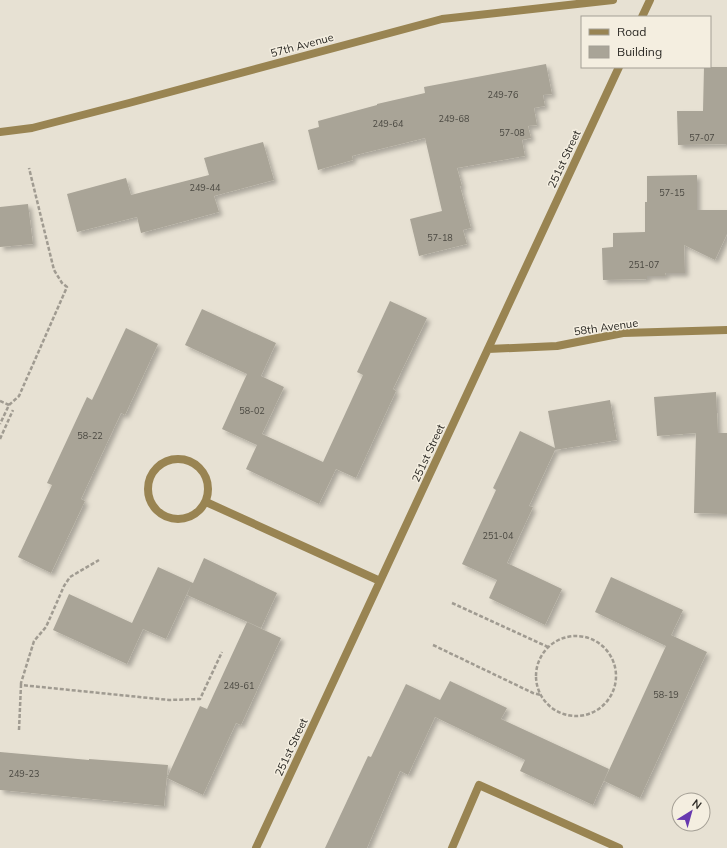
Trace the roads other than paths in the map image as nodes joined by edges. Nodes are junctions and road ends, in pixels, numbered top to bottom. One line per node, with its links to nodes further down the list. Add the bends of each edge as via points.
1 (613, 0): 5 (street, 57th Avenue, via 442,19 32,128)
2 (650, 0): 3 (street)
3 (642, 16)
4 (619, 68): 7 (street, 251st Street)
5 (0, 132)
6 (727, 330): 7 (street, 58th Avenue, via 623,333 557,346)
7 (488, 349): 9 (street, 251st Street)
8 (206, 502): 8 (street, via 207,481 203,472 187,460 167,460 151,473 147,492 155,510 163,516 183,519 192,516); 9 (street)
9 (380, 581): 10 (street, 251st Street)
10 (256, 848)
11 (452, 848): 12 (street, via 479,785)
12 (619, 848)

